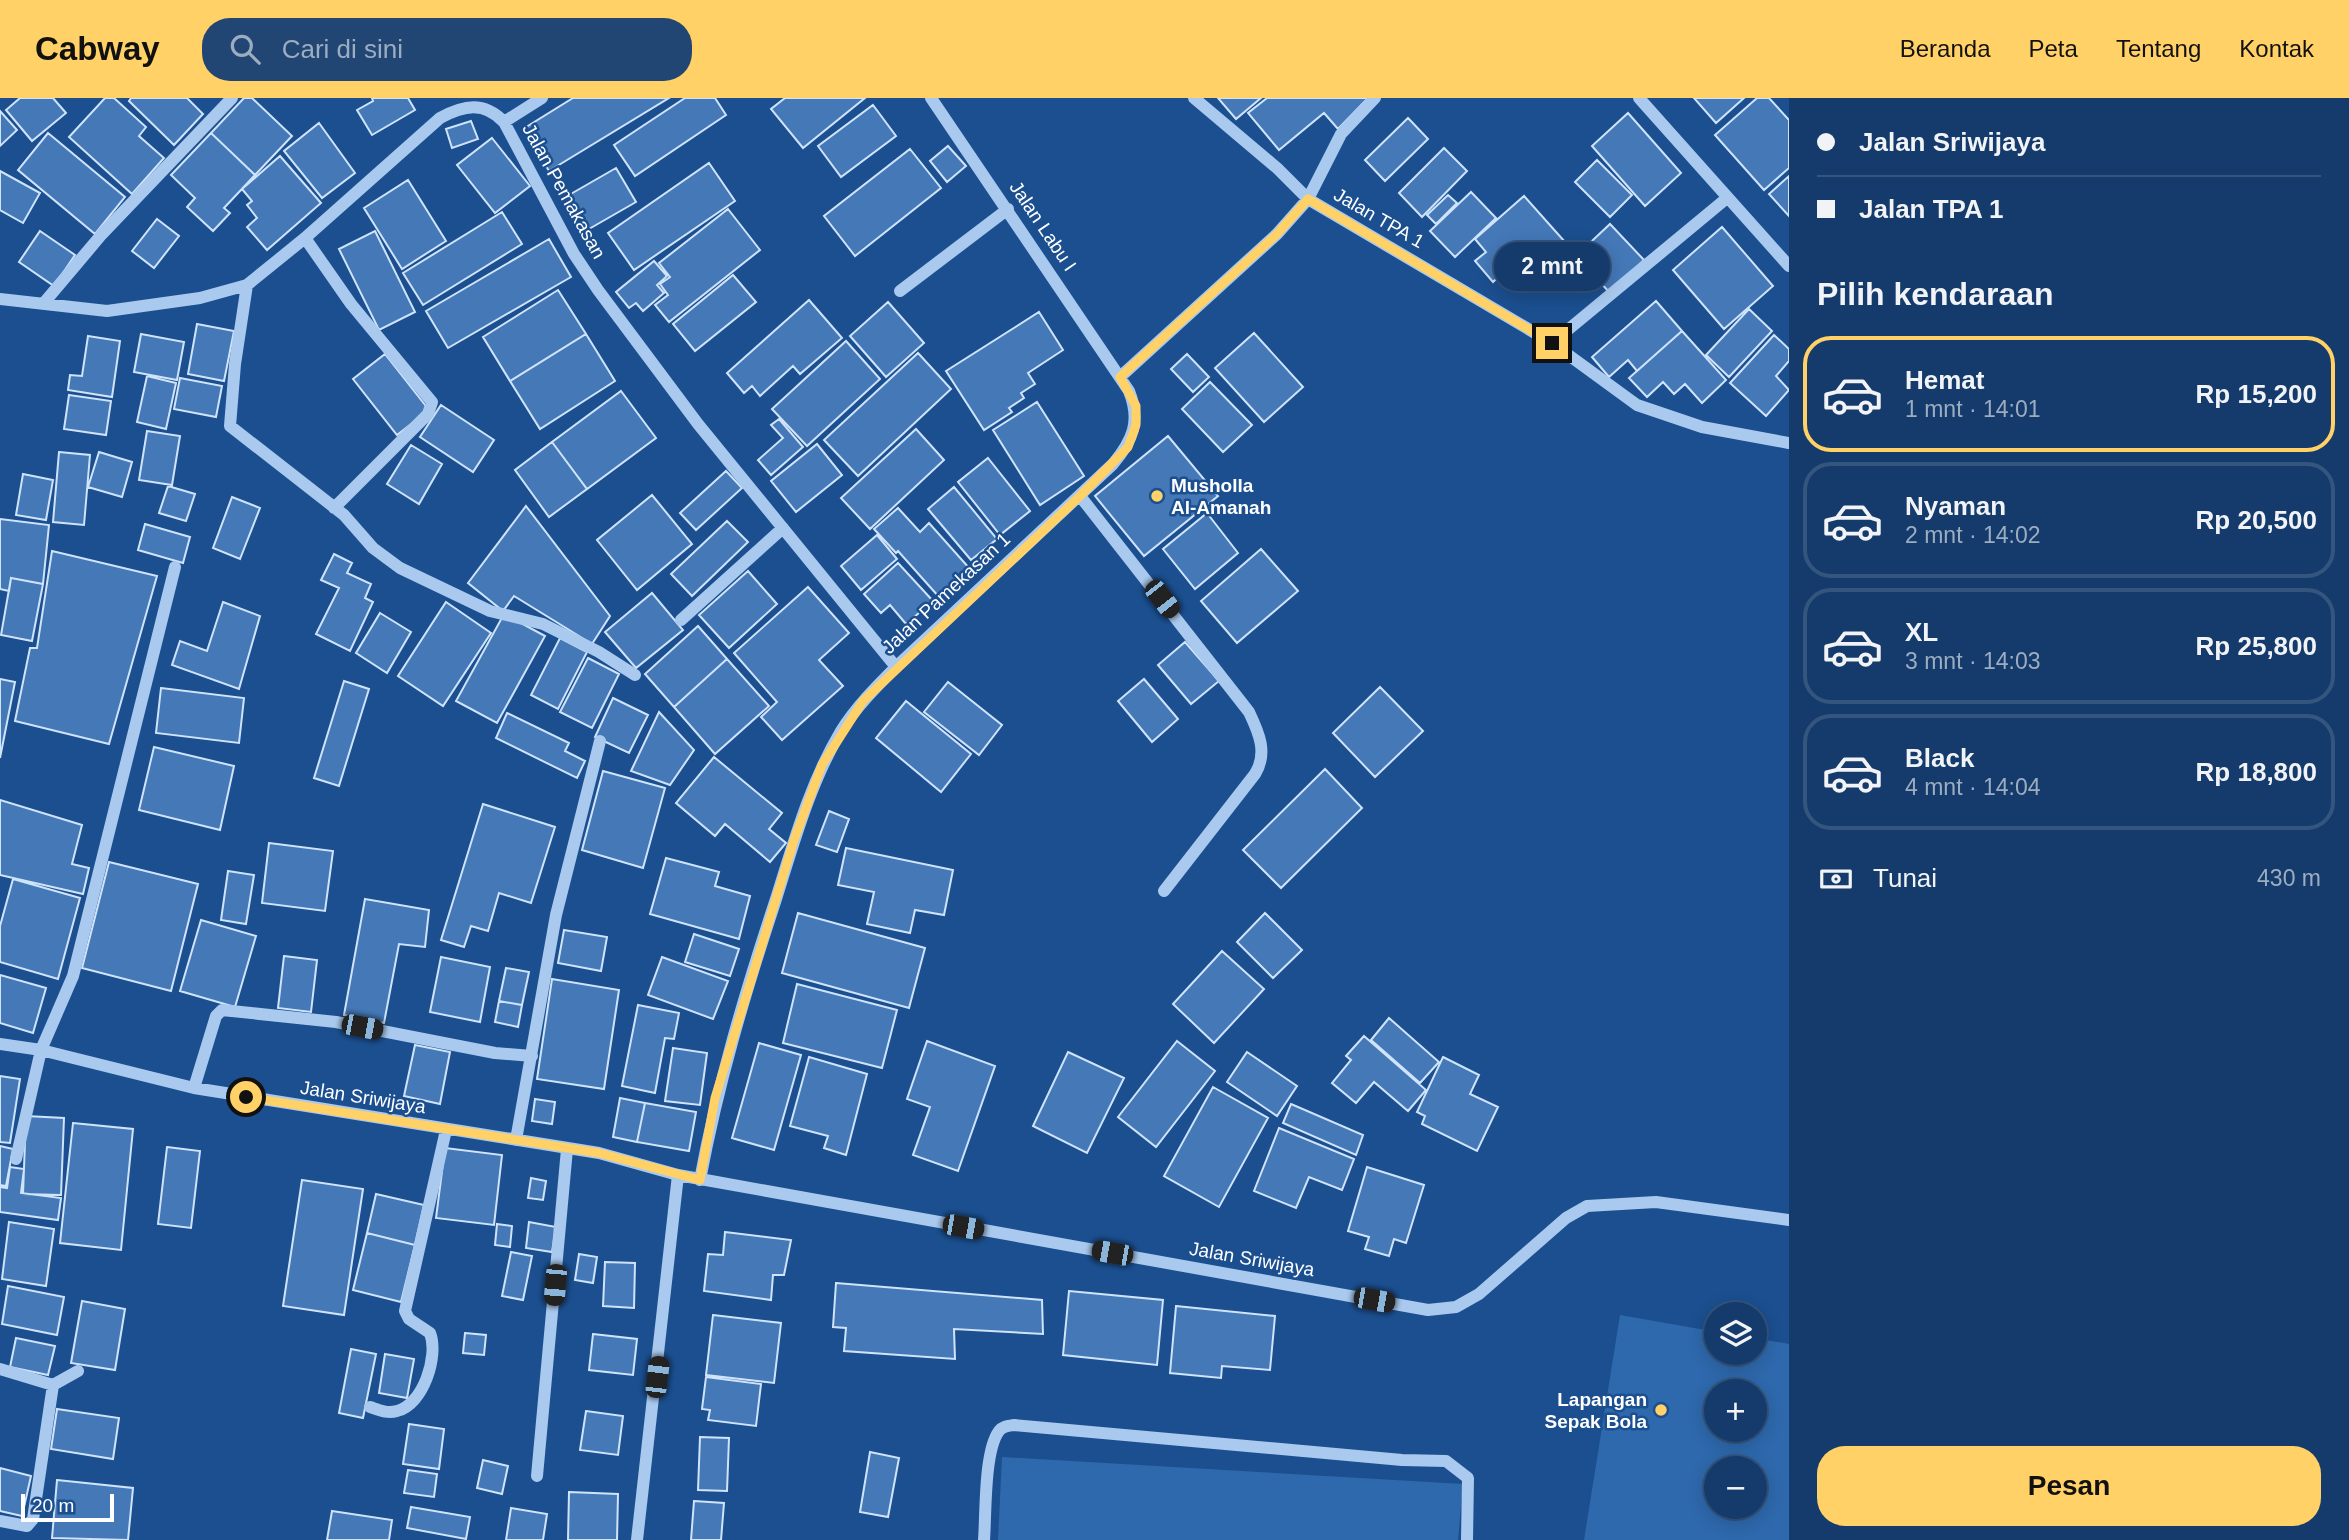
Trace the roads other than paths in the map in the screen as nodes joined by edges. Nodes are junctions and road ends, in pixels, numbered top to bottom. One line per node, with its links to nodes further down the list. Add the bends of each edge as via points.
1 (232, 98): 16 (street, via 102,234)
2 (542, 98): 7 (street)
3 (931, 98): 10 (street, Jalan Labu I)
4 (1194, 98): 9 (street, Jalan TPA 1)
5 (1375, 98): 9 (street, via 1341,134)
6 (1639, 98): 8 (street)
7 (504, 122): 11 (street, Jalan Pemakasan, via 485,107 457,108); 22 (street, Jalan Pemakasan, via 573,254 691,414)
8 (1727, 198): 12 (street); 17 (street)
9 (1308, 199): 17 (street, Jalan TPA 1); 18 (street, via 1277,234)
10 (1008, 209): 14 (street); 18 (street, Jalan Labu I)
11 (305, 238): 13 (street, Jalan Pemakasan); 21 (street, via 351,304 432,402 428,414)
12 (1789, 266)
13 (247, 285): 16 (street, Jalan Pemakasan, via 201,298 107,312); 21 (street, via 230,426)
14 (900, 291)
15 (0, 299): 16 (street, Jalan Pemakasan)
16 (43, 304)
17 (1552, 343): 19 (street, Jalan TPA 1, via 1637,405 1702,427)
18 (1120, 377): 20 (street, Jalan Pamekasan 1, via 1136,406 1136,425 1128,447)
19 (1789, 443)
20 (1080, 496): 25 (street, Jalan Pamekasan 1); 28 (street, via 1249,712 1262,748 1255,774)
21 (334, 508): 26 (street, via 400,568 489,611 543,624)
22 (783, 528): 24 (street); 25 (street, Jalan Pemakasan)
23 (175, 567): 30 (street, via 73,976)
24 (681, 620)
25 (896, 667): 38 (street, Jalan Pamekasan 1, via 863,701 822,765 715,1098)
26 (635, 675)
27 (600, 741): 31 (street, via 556,915)
28 (1164, 891)
29 (0, 1044): 30 (street, Jalan Sriwijaya)
30 (41, 1050): 32 (street, Jalan Sriwijaya); 36 (street)
31 (532, 1056): 32 (street, via 336,1022 222,1010 216,1016); 34 (street)
32 (194, 1088): 33 (street, Jalan Sriwijaya)
33 (446, 1130): 34 (street, Jalan Sriwijaya); 43 (street, via 405,1311 430,1333 433,1350 417,1398 401,1411 387,1413)
34 (516, 1140): 35 (street, Jalan Sriwijaya)
35 (567, 1149): 37 (street, Jalan Sriwijaya); 44 (street)
36 (16, 1159)
37 (678, 1175): 38 (street, Jalan Sriwijaya); 46 (street)
38 (700, 1180): 39 (street, Jalan Sriwijaya, via 1428,1310 1456,1307 1479,1294 1566,1218 1587,1206 1656,1202)
39 (1789, 1220)
40 (0, 1369): 42 (street)
41 (78, 1371): 42 (street)
42 (53, 1385): 45 (street, via 33,1519 27,1526)
43 (370, 1407)
44 (537, 1476)
45 (0, 1521)
46 (637, 1540)
47 (984, 1540): 48 (street, via 997,1432 1014,1425 1446,1461 1468,1478)
48 (1467, 1540)

